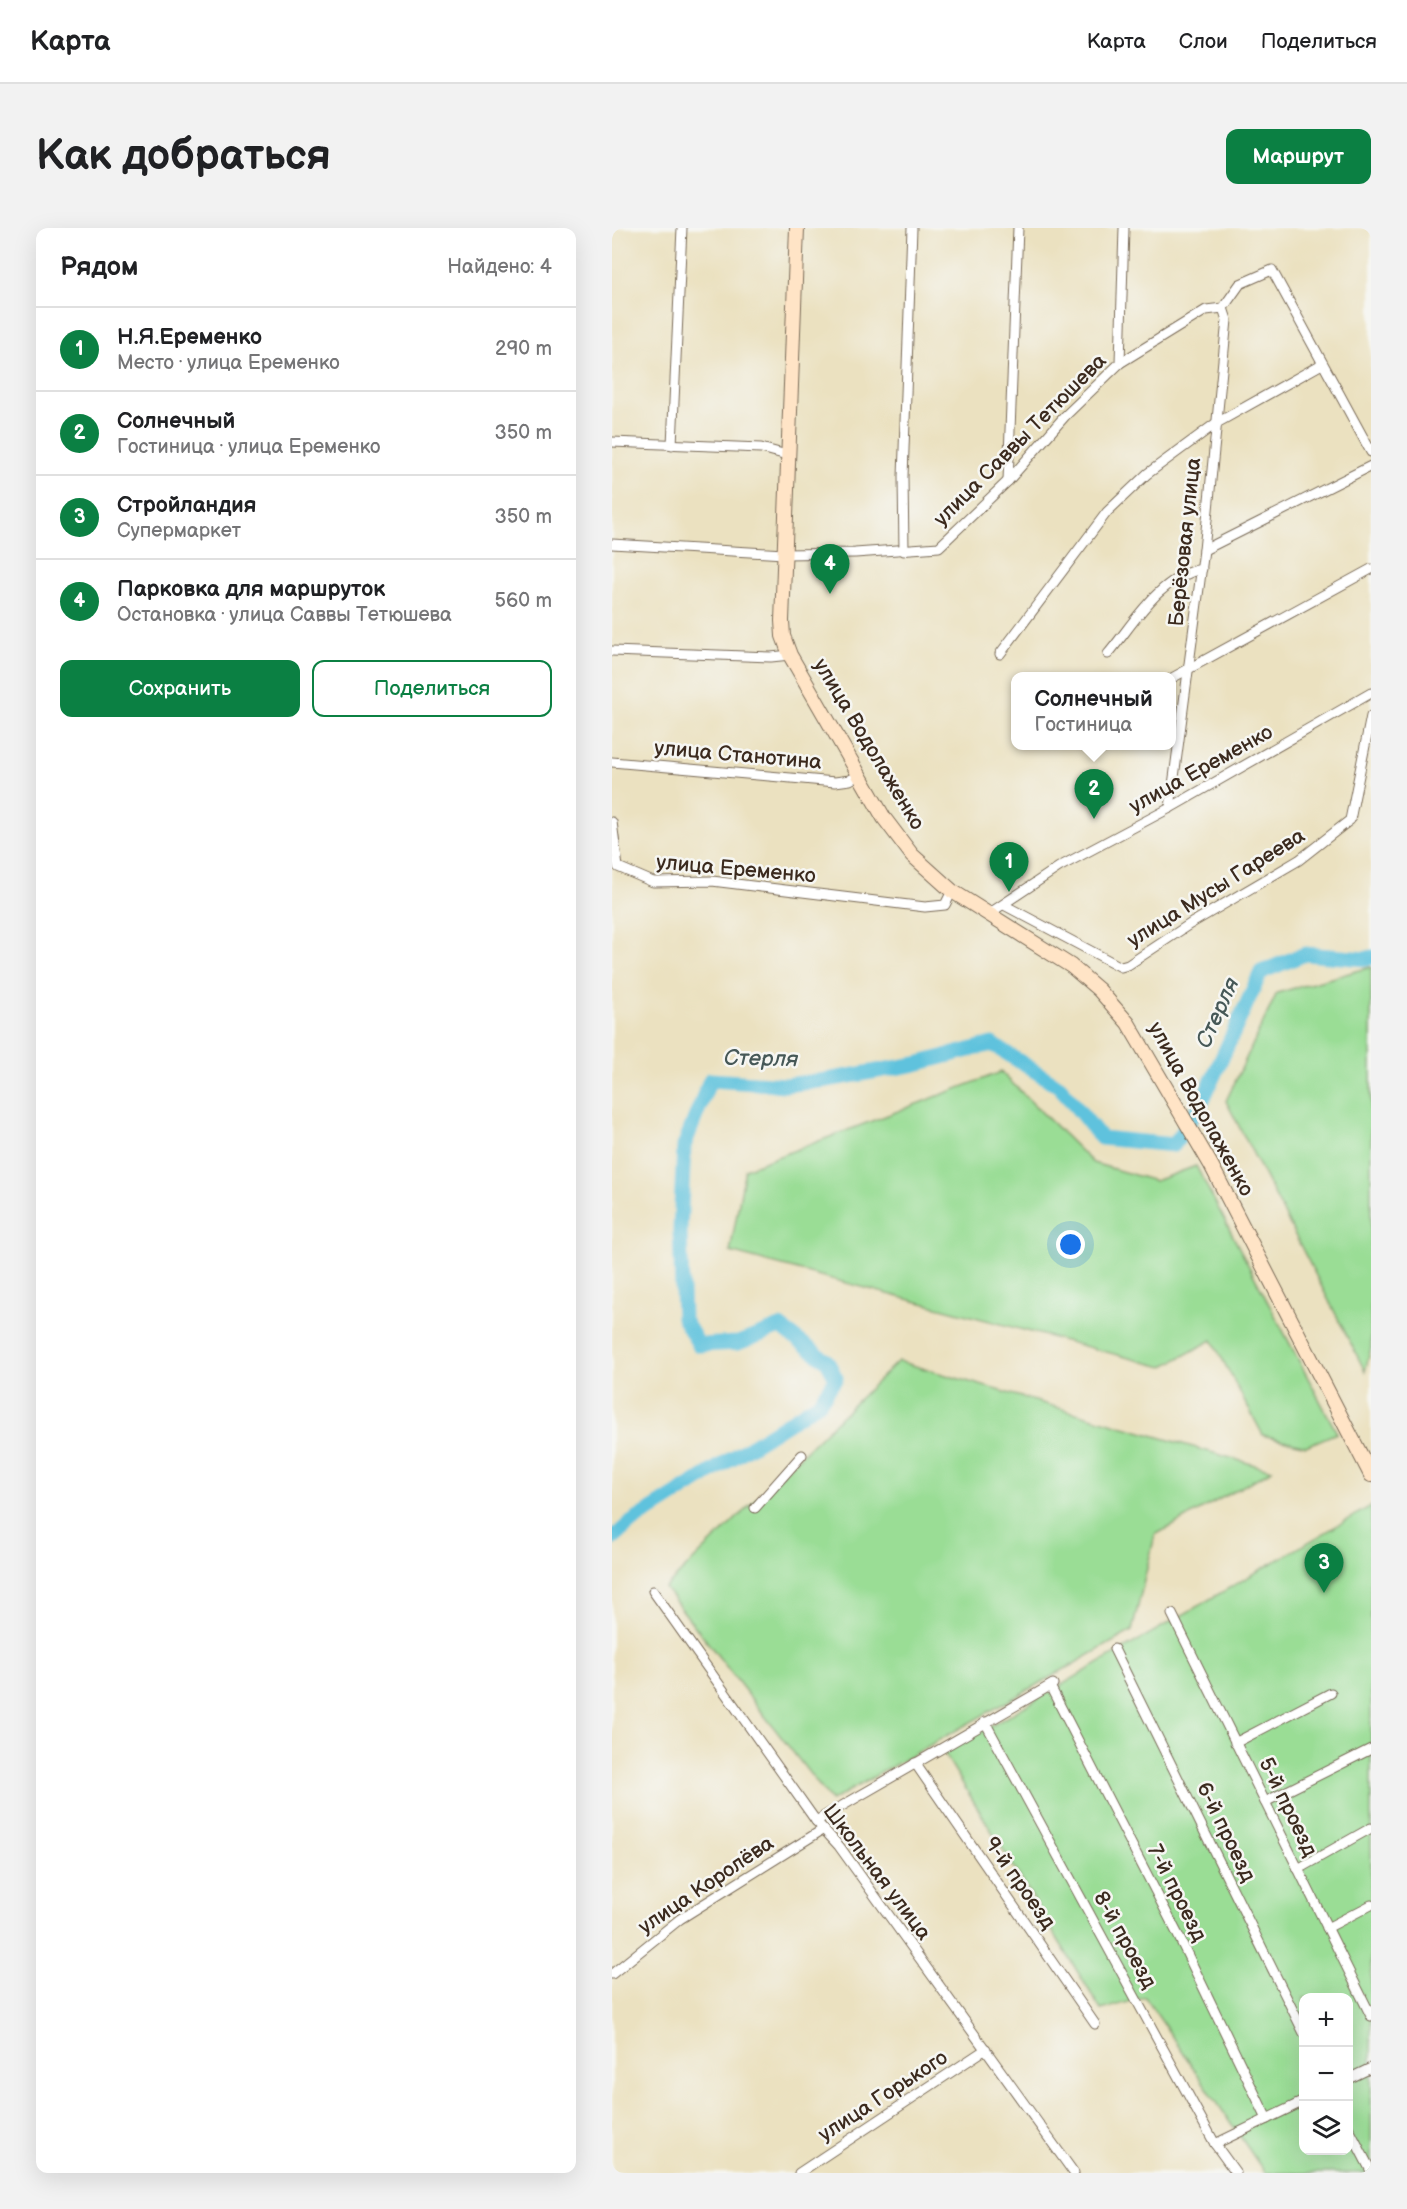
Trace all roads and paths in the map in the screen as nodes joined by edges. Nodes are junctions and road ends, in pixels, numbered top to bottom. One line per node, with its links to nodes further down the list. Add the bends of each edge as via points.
1 (682, 228): 11 (street)
2 (796, 228): 13 (main road, улица Водолаженко)
3 (912, 228): 17 (street)
4 (1018, 228): 15 (street)
5 (1125, 228): 7 (street)
6 (1223, 308): 7 (street, улица Саввы Тетюшева, via 1206,310); 8 (street, via 1240,284 1272,270); 9 (street, Берёзовая улица, via 1227,320)
7 (1120, 363): 15 (street, улица Саввы Тетюшева, via 1065,416)
8 (1322, 364): 9 (street); 12 (street)
9 (1215, 424): 18 (street, Берёзовая улица); 23 (street, via 1147,474 1107,512)
10 (612, 442): 11 (street)
11 (672, 445): 13 (street, via 761,448)
12 (1371, 452)
13 (787, 455): 19 (main road, улица Водолаженко)
14 (1371, 466): 18 (street)
15 (1008, 481): 17 (street, улица Саввы Тетюшева, via 939,547)
16 (612, 544): 19 (street, улица Саввы Тетюшева)
17 (904, 550): 19 (street, улица Саввы Тетюшева)
18 (1204, 550): 20 (street, Берёзовая улица)
19 (784, 554): 25 (main road, улица Водолаженко, via 782,621)
20 (1202, 569): 24 (street, via 1167,584); 26 (street, Берёзовая улица)
21 (1371, 569): 26 (street)
22 (612, 651): 25 (street)
23 (1000, 654)
24 (1108, 654)
25 (790, 655): 31 (main road, улица Водолаженко)
26 (1188, 669): 27 (street); 32 (street, Берёзовая улица)
27 (1176, 676)
28 (1371, 693): 32 (street, улица Еременко)
29 (1371, 716): 35 (street, улица Мусы Гареева, via 1350,820 1299,860 1128,965 1121,967)
30 (612, 762): 31 (street, улица Станотина, via 835,782)
31 (859, 775): 34 (main road, улица Водолаженко, via 912,855)
32 (1170, 808): 35 (street, улица Еременко, via 1059,867)
33 (612, 822): 34 (street, улица Еременко, via 618,867 653,882 712,881 925,907 945,905)
34 (952, 891): 36 (main road, улица Водолаженко)
35 (1004, 905): 36 (street, улица Еременко)
36 (987, 915): 38 (main road, улица Водолаженко, via 1071,966 1128,1023 1211,1166)
37 (802, 1455): 39 (street)
38 (1371, 1475)
39 (754, 1509)
40 (653, 1591): 50 (street, Школьная улица)
41 (1172, 1614): 46 (street, 5-й проезд)
42 (1114, 1649): 57 (street, 6-й проезд)
43 (1053, 1685): 45 (street, улица Королёва); 63 (street, 7-й проезд)
44 (1331, 1693): 46 (street)
45 (985, 1722): 48 (street, улица Королёва); 65 (street, 8-й проезд)
46 (1235, 1743): 49 (street, 5-й проезд)
47 (1371, 1749): 49 (street)
48 (915, 1763): 50 (street, улица Королёва); 58 (street, 9-й проезд)
49 (1265, 1802): 52 (street, 5-й проезд)
50 (819, 1825): 55 (street, улица Королёва, via 680,1919); 59 (street, Школьная улица, via 839,1846)
51 (1371, 1828): 52 (street)
52 (1298, 1869): 54 (street, 5-й проезд)
53 (1371, 1905): 54 (street)
54 (1327, 1928): 56 (street, 5-й проезд)
55 (612, 1974)
56 (1371, 2016)
57 (1299, 2023)
58 (1095, 2024)
59 (986, 2049): 67 (street, улица Горького); 68 (street, Школьная улица)
60 (1371, 2068): 61 (street)
61 (1353, 2077)
62 (1299, 2103): 63 (street)
63 (1267, 2119): 65 (street)
64 (1353, 2137): 66 (street)
65 (1215, 2144): 69 (street, 8-й проезд)
66 (1371, 2171)
67 (799, 2173)
68 (1074, 2173)
69 (1236, 2173)

